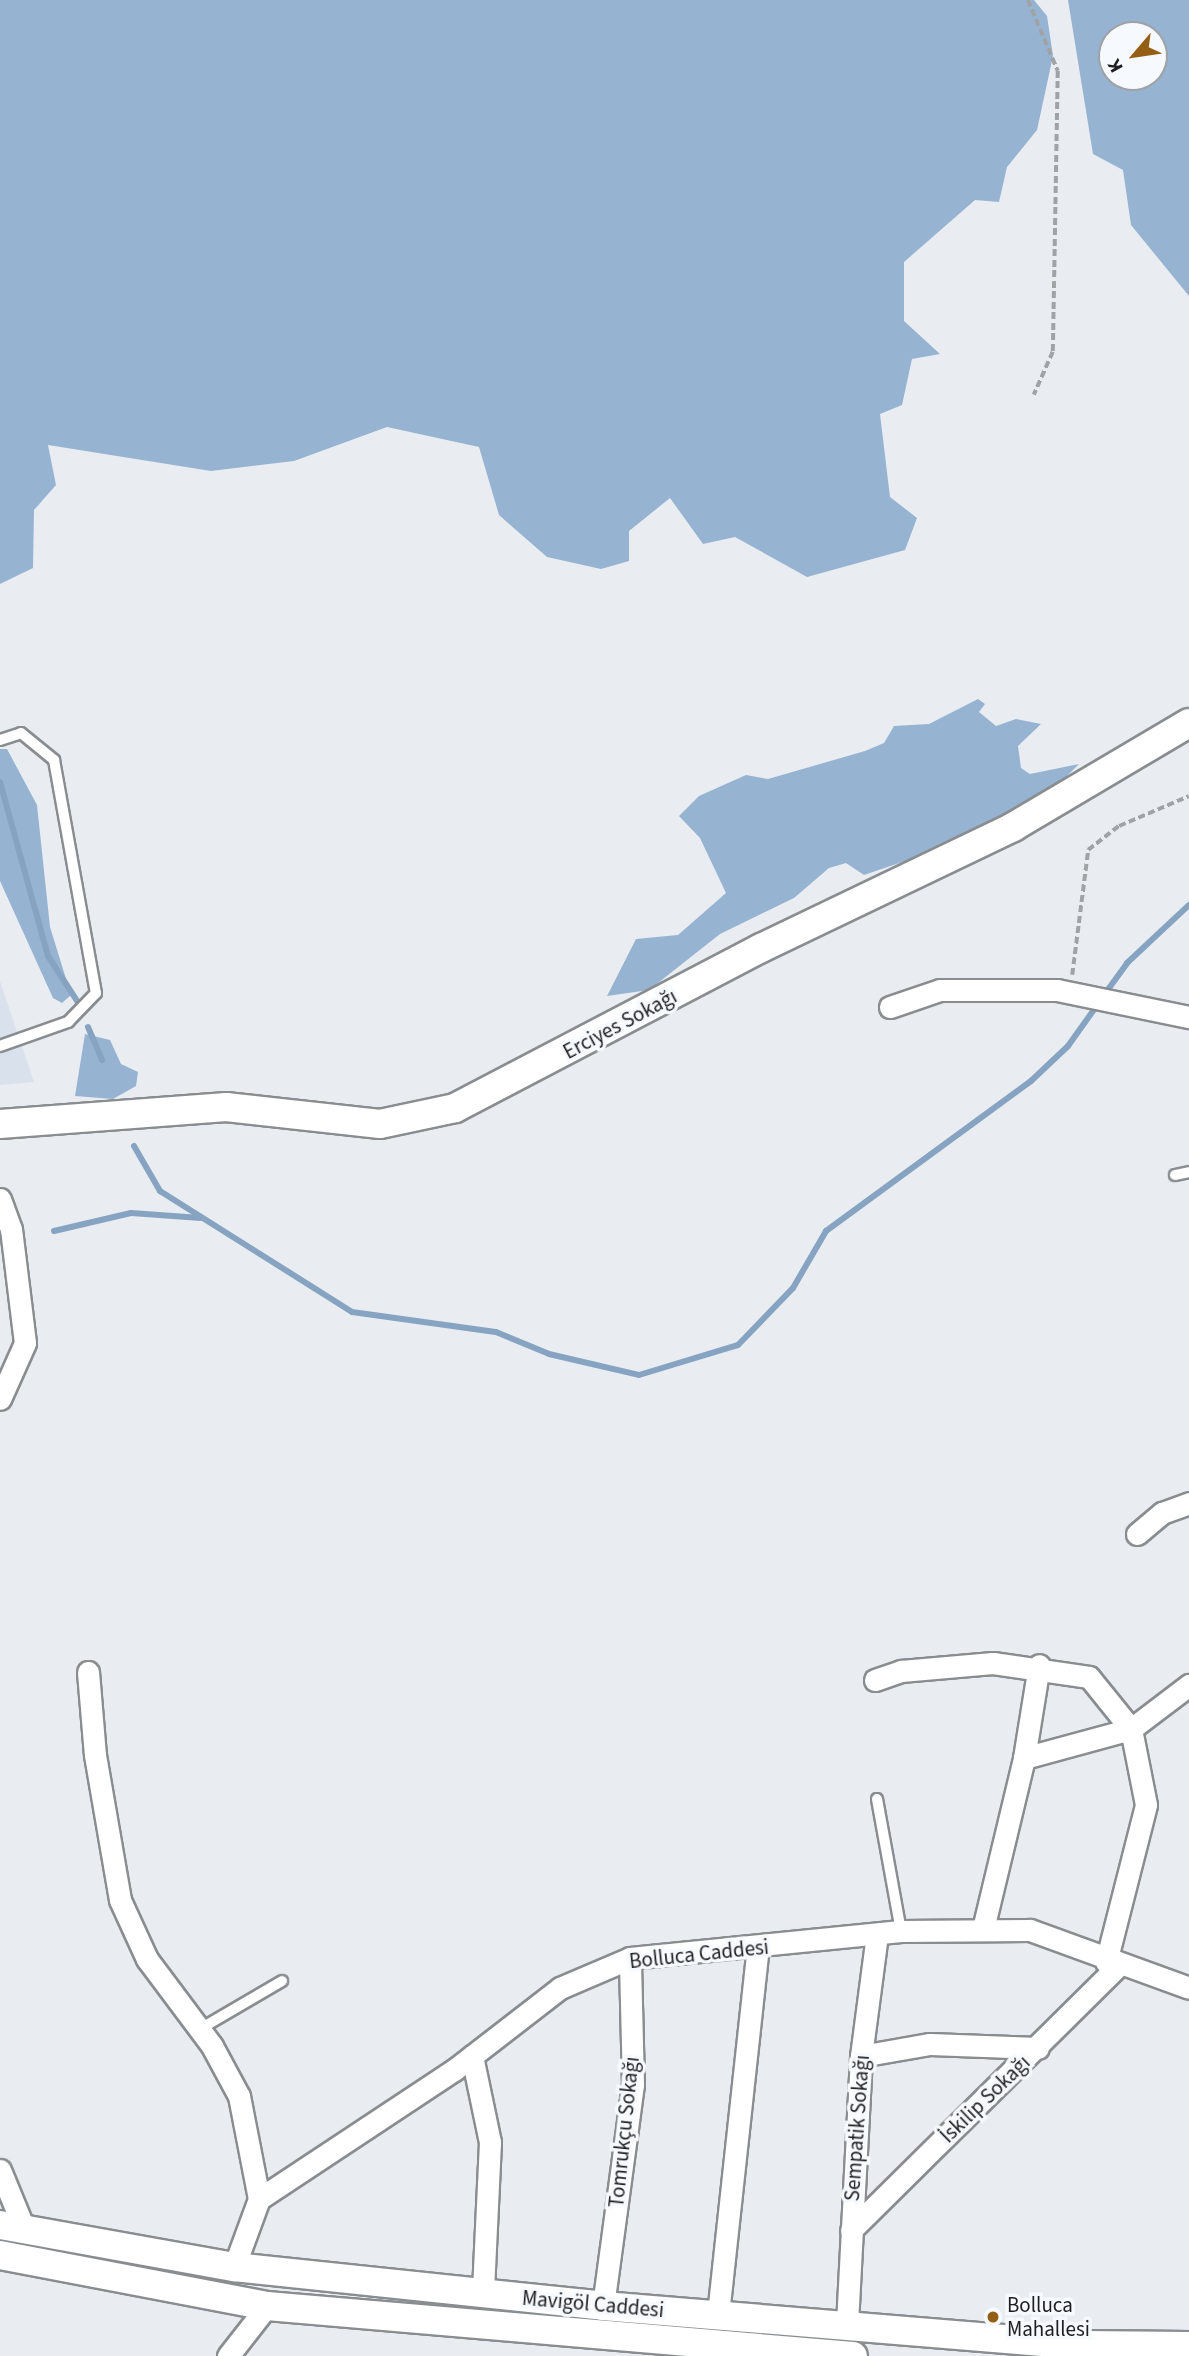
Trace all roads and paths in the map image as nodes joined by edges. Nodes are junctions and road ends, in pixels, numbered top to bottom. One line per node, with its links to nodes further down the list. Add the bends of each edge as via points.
1 (1028, 0): 2 (path, via 1058,71 1053,352)
2 (1034, 395)
3 (1189, 723): 10 (main road, Erciyes Sokağı, via 1013,827 761,948 455,1108 380,1124 226,1107)
4 (0, 740): 9 (lane, via 21,733 54,760 96,993 68,1022)
5 (1189, 796): 6 (path, via 1119,826 1088,850 1069,963)
6 (1088, 995): 7 (street, via 940,990); 8 (street)
7 (890, 1007)
8 (1189, 1017)
9 (0, 1046)
10 (0, 1124)
11 (1189, 1172): 12 (lane)
12 (1175, 1175)
13 (0, 1199): 14 (street, via 13,1240 25,1343)
14 (0, 1399)
15 (1189, 1503): 16 (street, via 1161,1513)
16 (1138, 1534)
17 (1039, 1665): 19 (street, via 901,1671); 21 (street, via 1089,1677); 22 (street)
18 (88, 1672): 32 (street, via 95,1755 120,1900 148,1959)
19 (875, 1680)
20 (1189, 1685): 21 (street)
21 (1131, 1729): 22 (street); 29 (street, via 1146,1805)
22 (1024, 1758): 24 (street)
23 (877, 1799): 25 (lane)
24 (983, 1929): 25 (street, Bolluca Caddesi); 29 (street, Bolluca Caddesi, via 1030,1930)
25 (901, 1931): 26 (street, Bolluca Caddesi)
26 (877, 1934): 27 (street, Bolluca Caddesi); 35 (street, Sempatik Sokağı)
27 (758, 1947): 28 (street, Bolluca Caddesi); 45 (street)
28 (630, 1958): 34 (street, Bolluca Caddesi, via 560,1988); 44 (street, Tomrukçu Sokağı, via 633,2085)
29 (1111, 1964): 31 (street, Bolluca Caddesi); 33 (street, İskilip Sokağı)
30 (282, 1981): 32 (lane)
31 (1189, 1988)
32 (200, 2029): 37 (street, via 239,2096)
33 (1038, 2048): 35 (street, via 930,2044); 39 (street, İskilip Sokağı)
34 (472, 2056): 37 (street, Bolluca Caddesi); 42 (street, via 489,2142)
35 (860, 2056): 39 (street, Sempatik Sokağı)
36 (0, 2170): 38 (street)
37 (259, 2199): 41 (street)
38 (12, 2228): 41 (main road, Mavigöl Caddesi)
39 (851, 2230): 46 (street, Sempatik Sokağı)
40 (0, 2255): 43 (main road, Mavigöl Caddesi)
41 (234, 2267): 42 (main road, Mavigöl Caddesi)
42 (483, 2293): 44 (main road, Mavigöl Caddesi)
43 (267, 2306): 47 (main road, Mavigöl Caddesi); 49 (street)
44 (604, 2306): 45 (main road, Mavigöl Caddesi)
45 (718, 2314): 46 (main road, Mavigöl Caddesi)
46 (847, 2324): 48 (main road, Mavigöl Caddesi)
47 (653, 2349): 50 (main road, Mavigöl Caddesi)
48 (1178, 2350)
49 (228, 2356)
50 (853, 2356)

